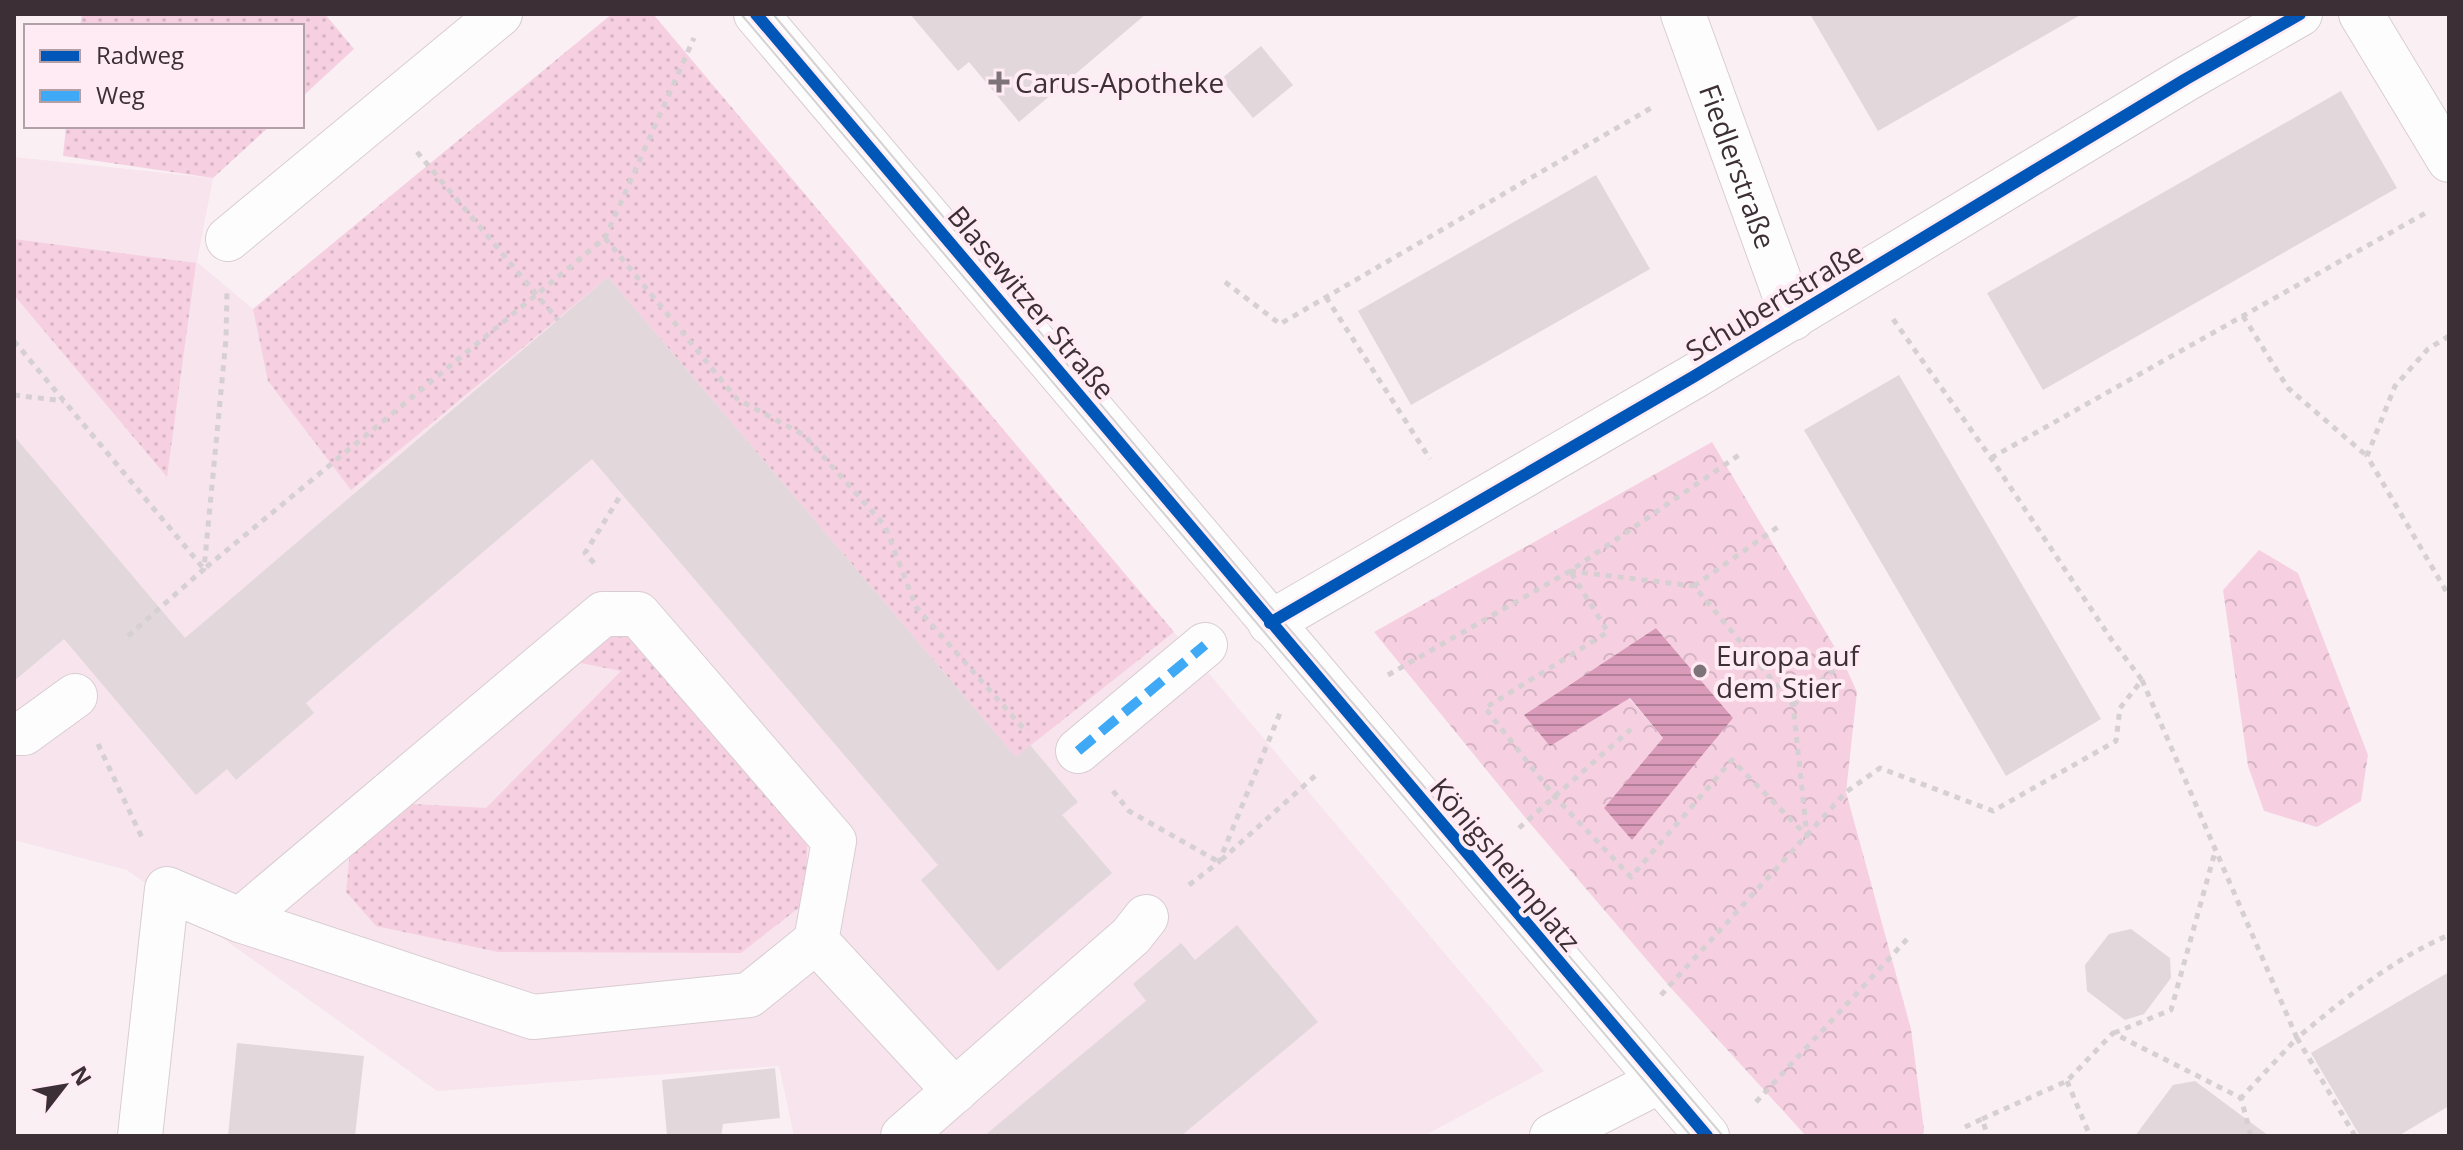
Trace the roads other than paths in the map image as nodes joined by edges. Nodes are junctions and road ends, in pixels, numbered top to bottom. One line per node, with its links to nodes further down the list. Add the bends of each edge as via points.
1 (500, 14): 7 (street)
2 (756, 14): 9 (street, Blasewitzer Straße)
3 (1683, 14): 8 (street, Fiedlerstraße)
4 (2300, 14): 8 (street, Schubertstraße)
5 (2361, 14): 6 (street)
6 (2449, 160)
7 (228, 239)
8 (1793, 318): 9 (street, Schubertstraße)
9 (1270, 623): 17 (street, Königsheimplatz)
10 (1205, 645): 13 (street)
11 (75, 696): 12 (street, via 24,733)
12 (14, 733)
13 (1078, 751)
14 (1146, 917): 18 (street)
15 (240, 920): 16 (street, via 533,1017 749,995); 16 (street, via 603,614 638,614 834,841); 19 (street, via 167,889)
16 (816, 941): 18 (street)
17 (1658, 1082): 21 (street); 22 (street, Königsheimplatz)
18 (955, 1091): 20 (street)
19 (140, 1136)
20 (903, 1136)
21 (1552, 1136)
22 (1707, 1136)

